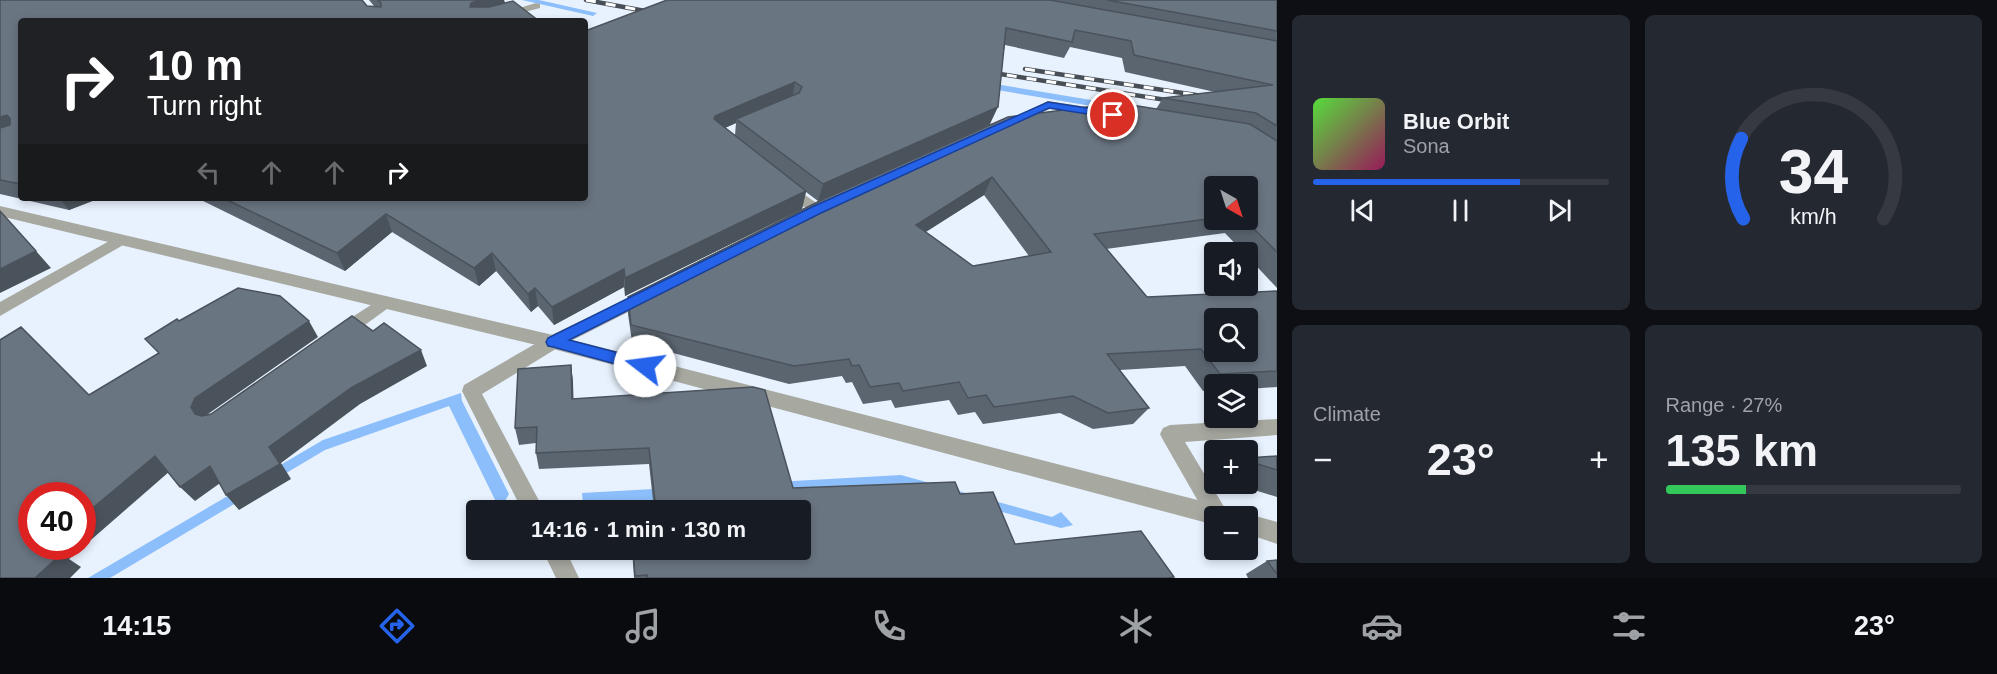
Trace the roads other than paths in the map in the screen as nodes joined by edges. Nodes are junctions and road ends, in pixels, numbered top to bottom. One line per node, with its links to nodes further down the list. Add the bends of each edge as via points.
1 (536, 6): 2 (street)
2 (490, 18)
3 (1105, 114): 4 (street, via 1048,105)
4 (995, 129)
5 (773, 176): 6 (street)
6 (817, 210)
7 (0, 211): 8 (street)
8 (120, 240): 10 (street); 11 (street)
9 (660, 289): 13 (street)
10 (385, 302): 12 (street); 13 (street)
11 (0, 310)
12 (329, 342)
13 (553, 342): 15 (street, via 471,391); 17 (street)
14 (1277, 427): 16 (street, via 1170,434)
15 (528, 500)
16 (1213, 506)
17 (1204, 512)
18 (1258, 527): 19 (street)
19 (1277, 533)
20 (559, 560): 21 (street)
21 (568, 578)

